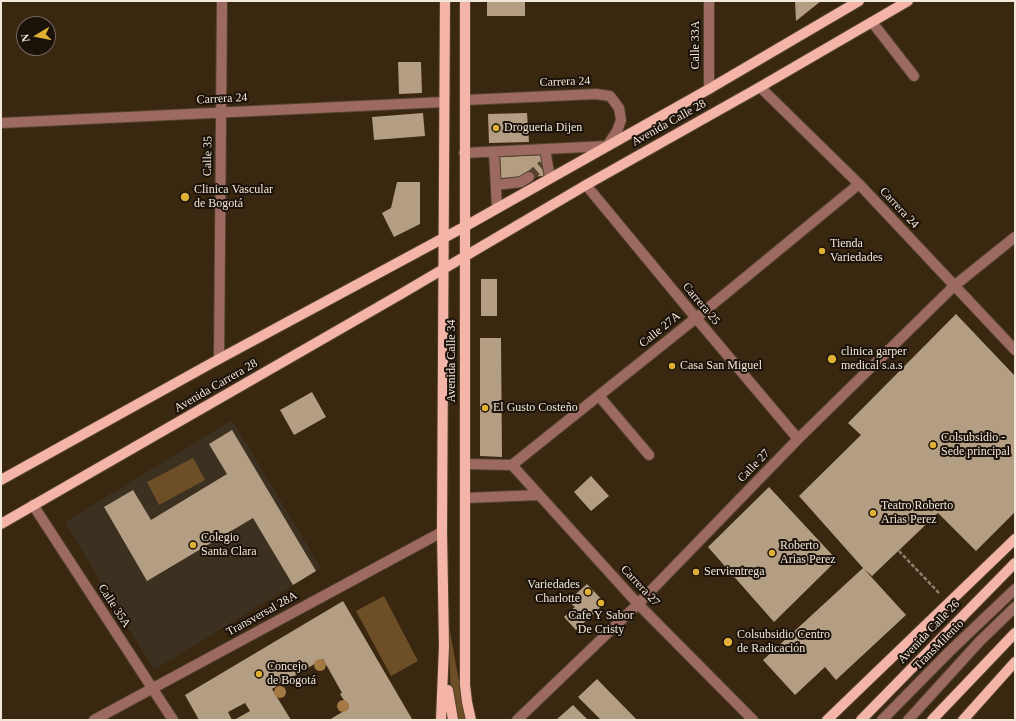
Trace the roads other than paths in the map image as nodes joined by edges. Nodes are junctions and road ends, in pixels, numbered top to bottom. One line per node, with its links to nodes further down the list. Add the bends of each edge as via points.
1 (222, 1): 13 (street, Calle 35)
2 (445, 1): 12 (main road, Avenida Calle 34)
3 (465, 1): 11 (main road, Avenida Calle 34)
4 (709, 1): 10 (street, Calle 33A)
5 (859, 1): 10 (main road, Avenida Calle 28)
6 (908, 1): 7 (main road, Avenida Calle 28)
7 (872, 22): 8 (street); 9 (main road, Avenida Calle 28)
8 (914, 76)
9 (760, 87): 23 (street, Carrera 24); 24 (main road, Avenida Calle 28)
10 (709, 89): 15 (main road, Avenida Calle 28)
11 (465, 100): 15 (street, Carrera 24, via 596,94 610,96 619,108 621,120); 19 (main road, Avenida Calle 34)
12 (444, 102): 13 (street, Carrera 24); 29 (main road, Avenida Calle 34)
13 (222, 112): 14 (street, Carrera 24); 35 (street, Calle 35)
14 (1, 123)
15 (607, 146): 16 (street); 22 (main road, Avenida Calle 28)
16 (565, 148): 17 (street); 20 (street)
17 (545, 149): 18 (street); 20 (street)
18 (494, 152): 19 (street); 25 (street)
19 (464, 153): 27 (main road, Avenida Calle 34)
20 (545, 164): 22 (street)
21 (529, 177): 25 (street, via 521,182)
22 (550, 178): 26 (main road, Avenida Calle 28)
23 (859, 184): 32 (street, Carrera 24); 33 (street, Calle 27A)
24 (586, 185): 30 (main road, Avenida Calle 28); 33 (street, Carrera 25)
25 (496, 186): 26 (street)
26 (497, 208): 27 (main road, Avenida Calle 28)
27 (464, 227): 29 (main road, Avenida Calle 28); 30 (main road, Avenida Calle 34)
28 (1015, 237): 32 (street, Calle 27)
29 (443, 238): 31 (main road, Avenida Calle 34); 35 (main road, Avenida Carrera 28)
30 (464, 257): 31 (main road, Avenida Calle 28); 39 (main road, Avenida Calle 34)
31 (443, 269): 44 (main road, Avenida Carrera 28); 46 (main road, Avenida Calle 34)
32 (954, 286): 34 (street, Carrera 24); 37 (street, Calle 27)
33 (696, 318): 36 (street, Calle 27A); 37 (street, Carrera 25)
34 (1015, 350)
35 (219, 358): 41 (main road, Avenida Carrera 28)
36 (599, 396): 38 (street); 40 (street, Calle 27A)
37 (798, 439): 50 (street, Calle 27)
38 (649, 455)
39 (465, 464): 40 (street); 43 (main road, Avenida Calle 34)
40 (512, 465): 42 (street, Carrera 27)
41 (1, 480)
42 (539, 494): 43 (street); 50 (street, Carrera 27)
43 (465, 498): 60 (main road, Avenida Calle 34, via 465,685)
44 (33, 505): 45 (main road, Avenida Carrera 28); 55 (street, Calle 35A)
45 (1, 524)
46 (442, 532): 53 (main road, Avenida Calle 34); 55 (street, Transversal 28A)
47 (1015, 540): 63 (main road)
48 (1015, 562): 64 (main road, Avenida Calle 26)
49 (1015, 589): 65 (street, TransMilenio)
50 (638, 604): 61 (street, Calle 27); 62 (street, Carrera 27)
51 (1015, 607): 66 (street)
52 (1015, 633): 67 (main road)
53 (444, 646): 58 (main road, Avenida Calle 34); 59 (main road, via 448,700)
54 (1015, 662): 68 (main road)
55 (153, 688): 56 (street, Transversal 28A); 57 (street, Calle 35A)
56 (94, 720)
57 (173, 720)
58 (441, 720)
59 (453, 720)
60 (471, 720)
61 (517, 720)
62 (753, 720)
63 (827, 720)
64 (861, 720)
65 (882, 720)
66 (908, 720)
67 (932, 720)
68 (963, 720)

